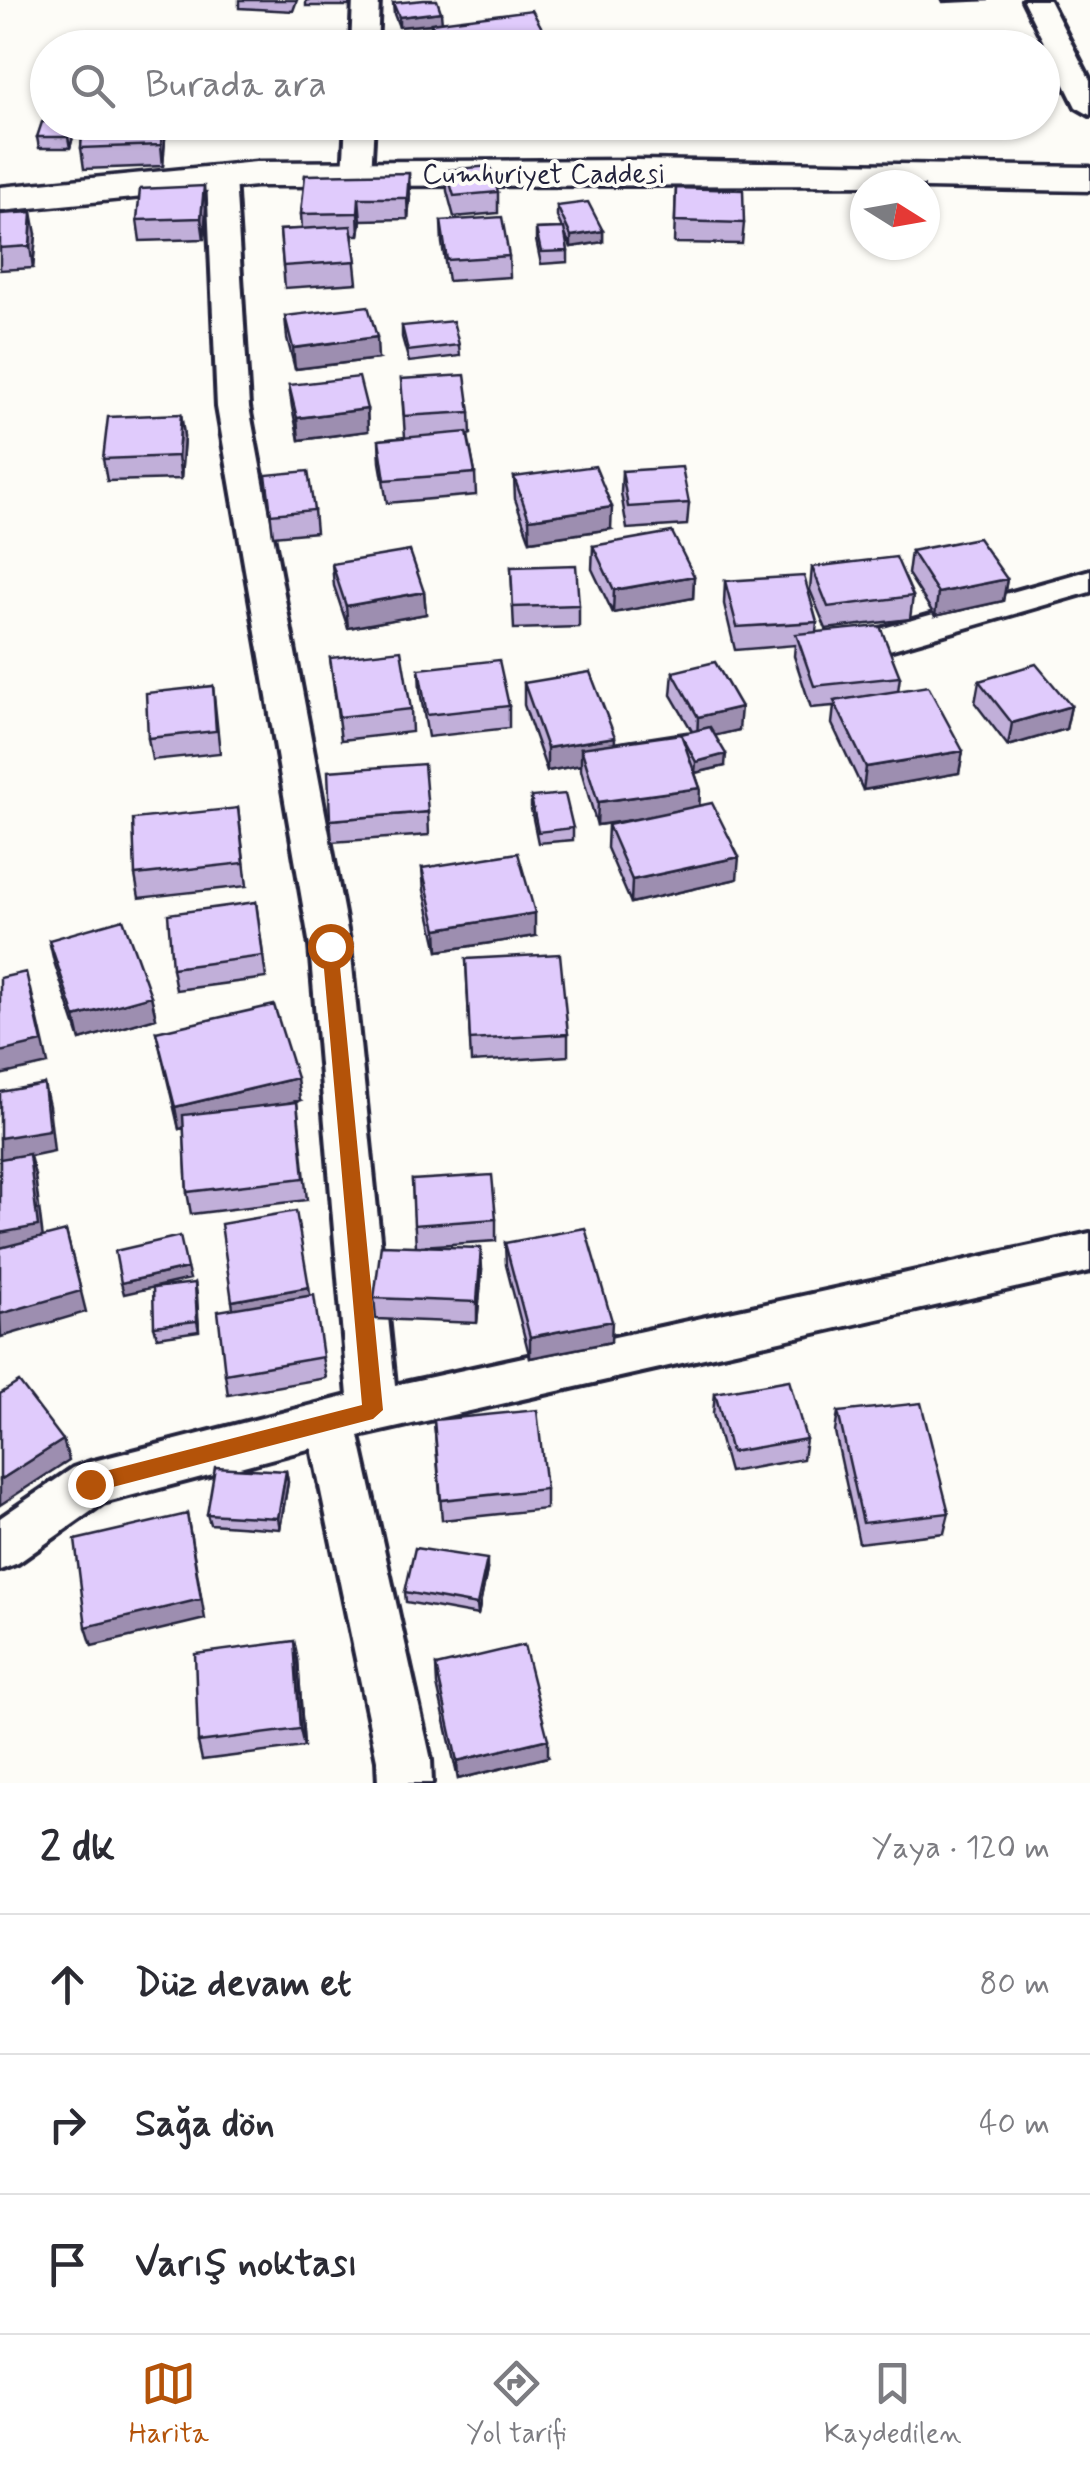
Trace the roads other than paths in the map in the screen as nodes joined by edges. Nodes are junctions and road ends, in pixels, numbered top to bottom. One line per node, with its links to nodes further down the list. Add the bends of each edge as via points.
1 (366, 0): 3 (street)
2 (1036, 0): 4 (street)
3 (365, 30)
4 (1051, 30)
5 (1060, 48): 6 (street)
6 (1090, 107)
7 (359, 140): 8 (street)
8 (357, 174): 9 (street, Cumhuriyet Caddesi); 10 (street, Cumhuriyet Caddesi)
9 (221, 178): 11 (street, Cumhuriyet Caddesi); 15 (street, via 233,406 330,946)
10 (1090, 178)
11 (0, 199)
12 (1090, 582): 13 (street)
13 (886, 639)
14 (1090, 1252): 15 (street)
15 (352, 1416): 16 (street, via 90,1484); 17 (street)
16 (0, 1547)
17 (405, 1783)

